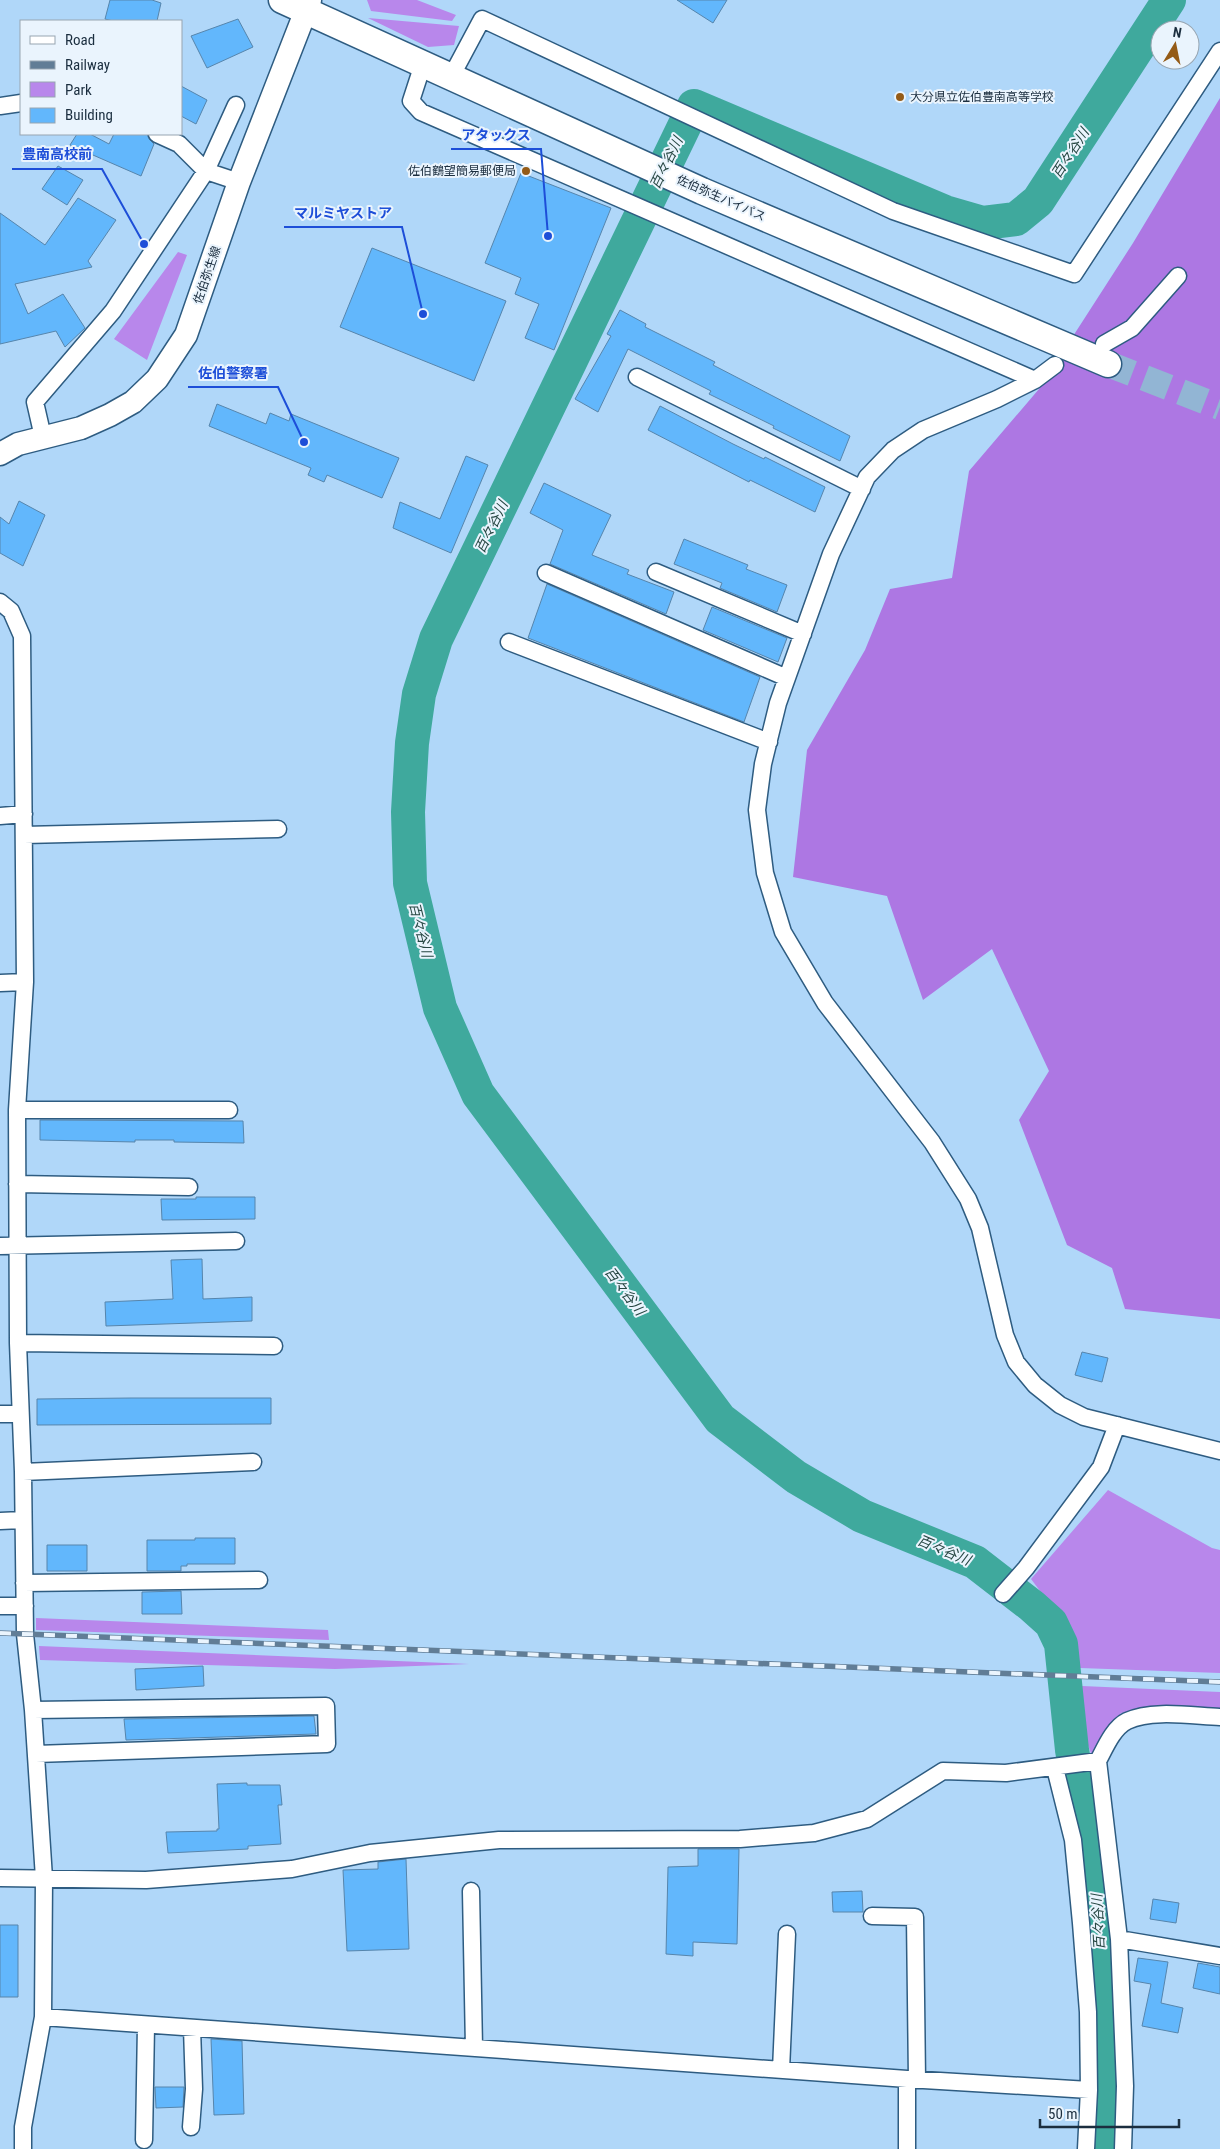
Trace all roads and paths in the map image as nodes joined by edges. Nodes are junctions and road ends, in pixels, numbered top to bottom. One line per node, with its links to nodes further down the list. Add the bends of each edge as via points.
1 (299, 3): 3 (highway, 佐伯弥生バイパス); 10 (main road, 佐伯弥生線)
2 (1220, 51): 4 (street, via 1074,274 894,211 482,19)
3 (423, 64): 4 (highway, 佐伯弥生バイパス); 15 (street, via 411,101 421,112)
4 (451, 77): 12 (highway, 佐伯弥生バイパス, via 702,191)
5 (20, 103): 7 (street)
6 (236, 104): 9 (street)
7 (0, 106)
8 (159, 135): 9 (street, via 179,144)
9 (206, 171): 10 (street); 16 (street, via 113,311 34,402)
10 (239, 182): 16 (main road, 佐伯弥生線, via 186,335 157,379 132,402 110,415 81,428)
11 (1178, 276): 12 (street)
12 (1106, 354)
13 (1055, 365): 15 (street)
14 (637, 377): 18 (street)
15 (1035, 380): 18 (street, via 923,430 893,450 867,477)
16 (43, 437): 17 (main road, 佐伯弥生線, via 18,444)
17 (0, 454)
18 (862, 489): 22 (street, via 831,554)
19 (656, 572): 22 (street)
20 (546, 574): 24 (street)
21 (0, 602): 26 (street, via 11,611 22,636)
22 (803, 634): 24 (street)
23 (509, 642): 25 (street)
24 (787, 678): 25 (street)
25 (769, 742): 42 (street, via 758,810 765,873 783,932 825,1003 932,1142 968,1199 980,1228 1005,1335 1016,1362 1035,1385 1060,1405 1084,1417)
26 (24, 814): 27 (street); 29 (street)
27 (0, 816)
28 (278, 829): 29 (street)
29 (24, 835): 30 (street)
30 (25, 982): 31 (street); 32 (street)
31 (0, 983)
32 (17, 1110): 33 (street); 34 (street)
33 (229, 1110)
34 (17, 1184): 35 (street); 37 (street)
35 (189, 1187)
36 (236, 1241): 37 (street)
37 (8, 1246): 38 (street)
38 (18, 1343): 39 (street); 41 (street)
39 (274, 1346)
40 (0, 1414): 41 (street)
41 (20, 1414): 45 (street)
42 (1117, 1425): 43 (street); 50 (street, via 1101,1467 1026,1568)
43 (1220, 1451)
44 (253, 1462): 45 (street)
45 (23, 1472): 46 (street)
46 (22, 1520): 47 (street); 49 (street)
47 (0, 1521)
48 (258, 1580): 49 (street)
49 (24, 1583): 52 (street)
50 (1002, 1594)
51 (0, 1606): 52 (street)
52 (25, 1606): 53 (street)
53 (34, 1710): 55 (street); 55 (street, via 326,1706 327,1744)
54 (1220, 1716): 56 (street, via 1149,1714 1126,1721 1112,1735)
55 (36, 1754): 59 (street)
56 (1098, 1761): 57 (street); 63 (street)
57 (1055, 1768): 59 (street, via 1006,1773 943,1771 867,1819 814,1833 740,1839 499,1840 370,1853 292,1870 146,1880); 71 (street, via 1073,1840 1080,1905 1088,2012)
58 (0, 1878): 59 (street)
59 (44, 1878): 65 (street)
60 (471, 1891): 68 (street)
61 (872, 1916): 70 (street, via 915,1917)
62 (787, 1934): 69 (street)
63 (1119, 1939): 64 (street); 77 (street, via 1125,2086)
64 (1220, 1956)
65 (43, 2017): 66 (street); 74 (street, via 23,2127)
66 (146, 2025): 67 (street); 73 (street)
67 (192, 2028): 68 (street); 72 (street, via 194,2089)
68 (474, 2048): 69 (street)
69 (781, 2070): 70 (street)
70 (912, 2079): 71 (street); 75 (street)
71 (1089, 2090): 76 (street)
72 (191, 2127)
73 (144, 2140)
74 (23, 2149)
75 (907, 2149)
76 (1086, 2149)
77 (1123, 2149)

